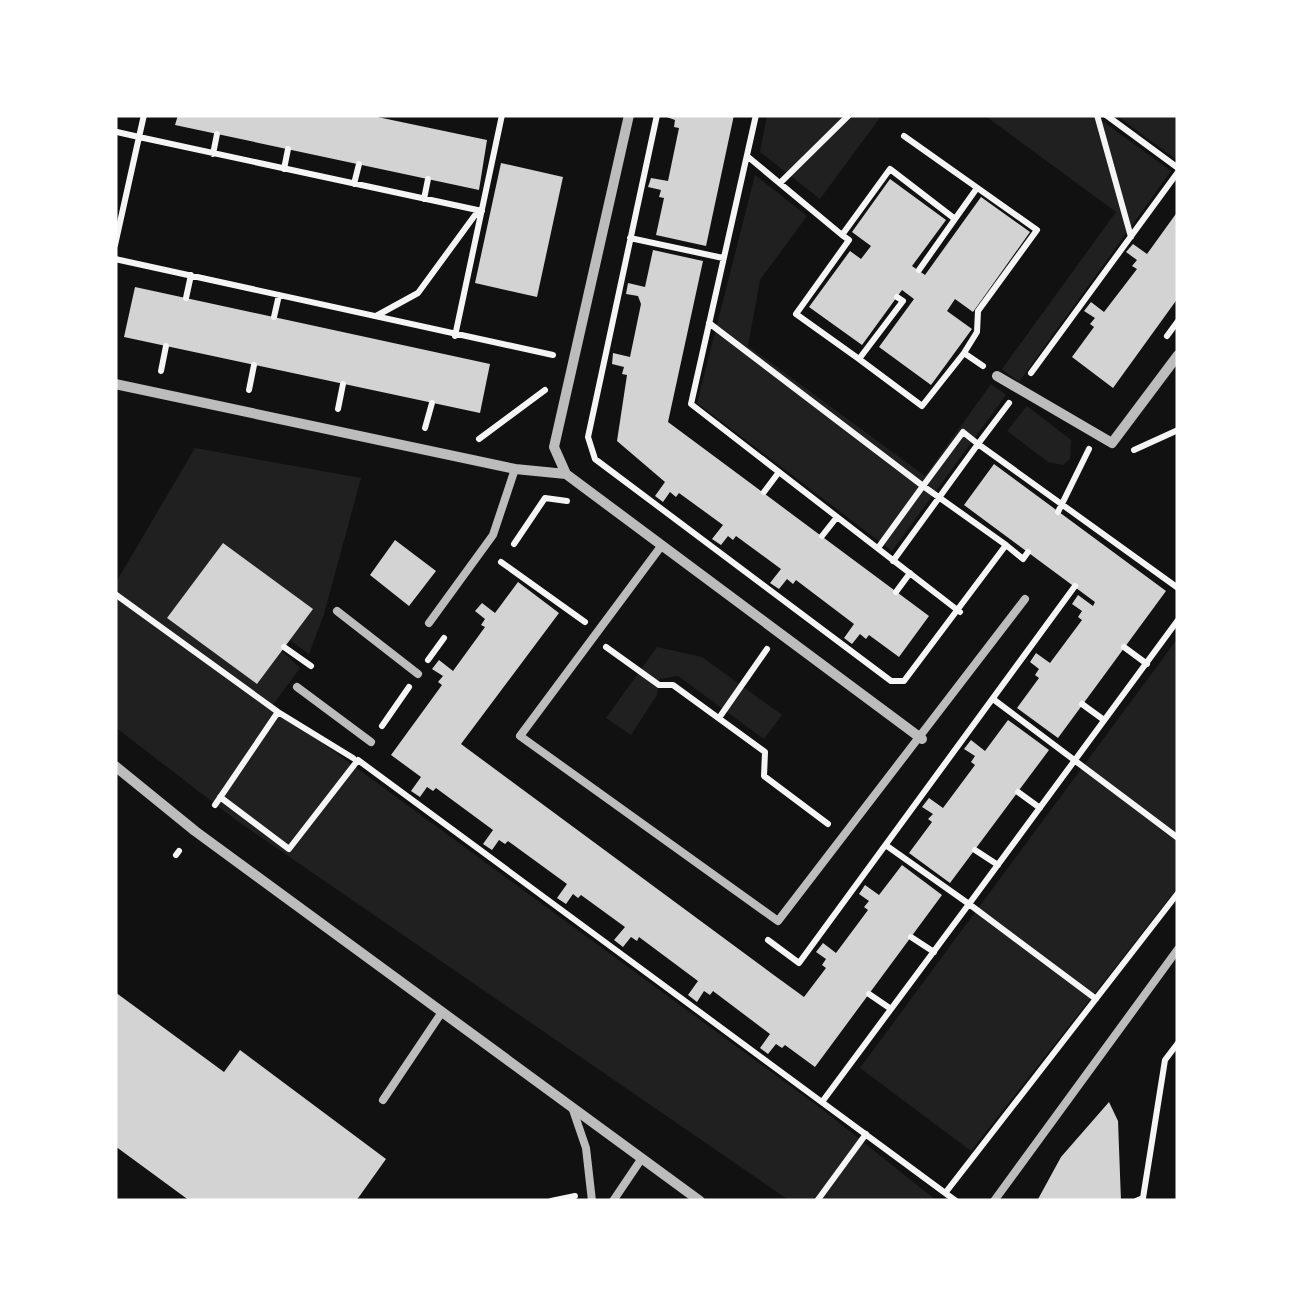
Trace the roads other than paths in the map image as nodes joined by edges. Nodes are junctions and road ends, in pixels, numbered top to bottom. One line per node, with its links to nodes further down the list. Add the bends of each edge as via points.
1 (629, 115): 6 (street, via 554,447)
2 (1178, 354): 3 (street, via 1112,443)
3 (997, 376)
4 (115, 384): 5 (street)
5 (515, 470): 6 (street); 10 (lane, via 493,536)
6 (566, 474): 7 (street)
7 (662, 544): 13 (street); 13 (lane, via 520,736 778,921)
8 (1025, 599): 13 (lane)
9 (337, 611): 11 (lane)
10 (429, 622)
11 (418, 674)
12 (297, 687): 14 (lane)
13 (922, 739)
14 (370, 742)
15 (115, 766): 17 (street)
16 (1178, 949): 24 (lane)
17 (442, 1012): 18 (lane); 19 (street)
18 (383, 1100)
19 (572, 1107): 20 (street); 21 (lane, via 586,1148)
20 (642, 1158): 22 (lane); 23 (street)
21 (592, 1201)
22 (613, 1201)
23 (700, 1201)
24 (994, 1201)

